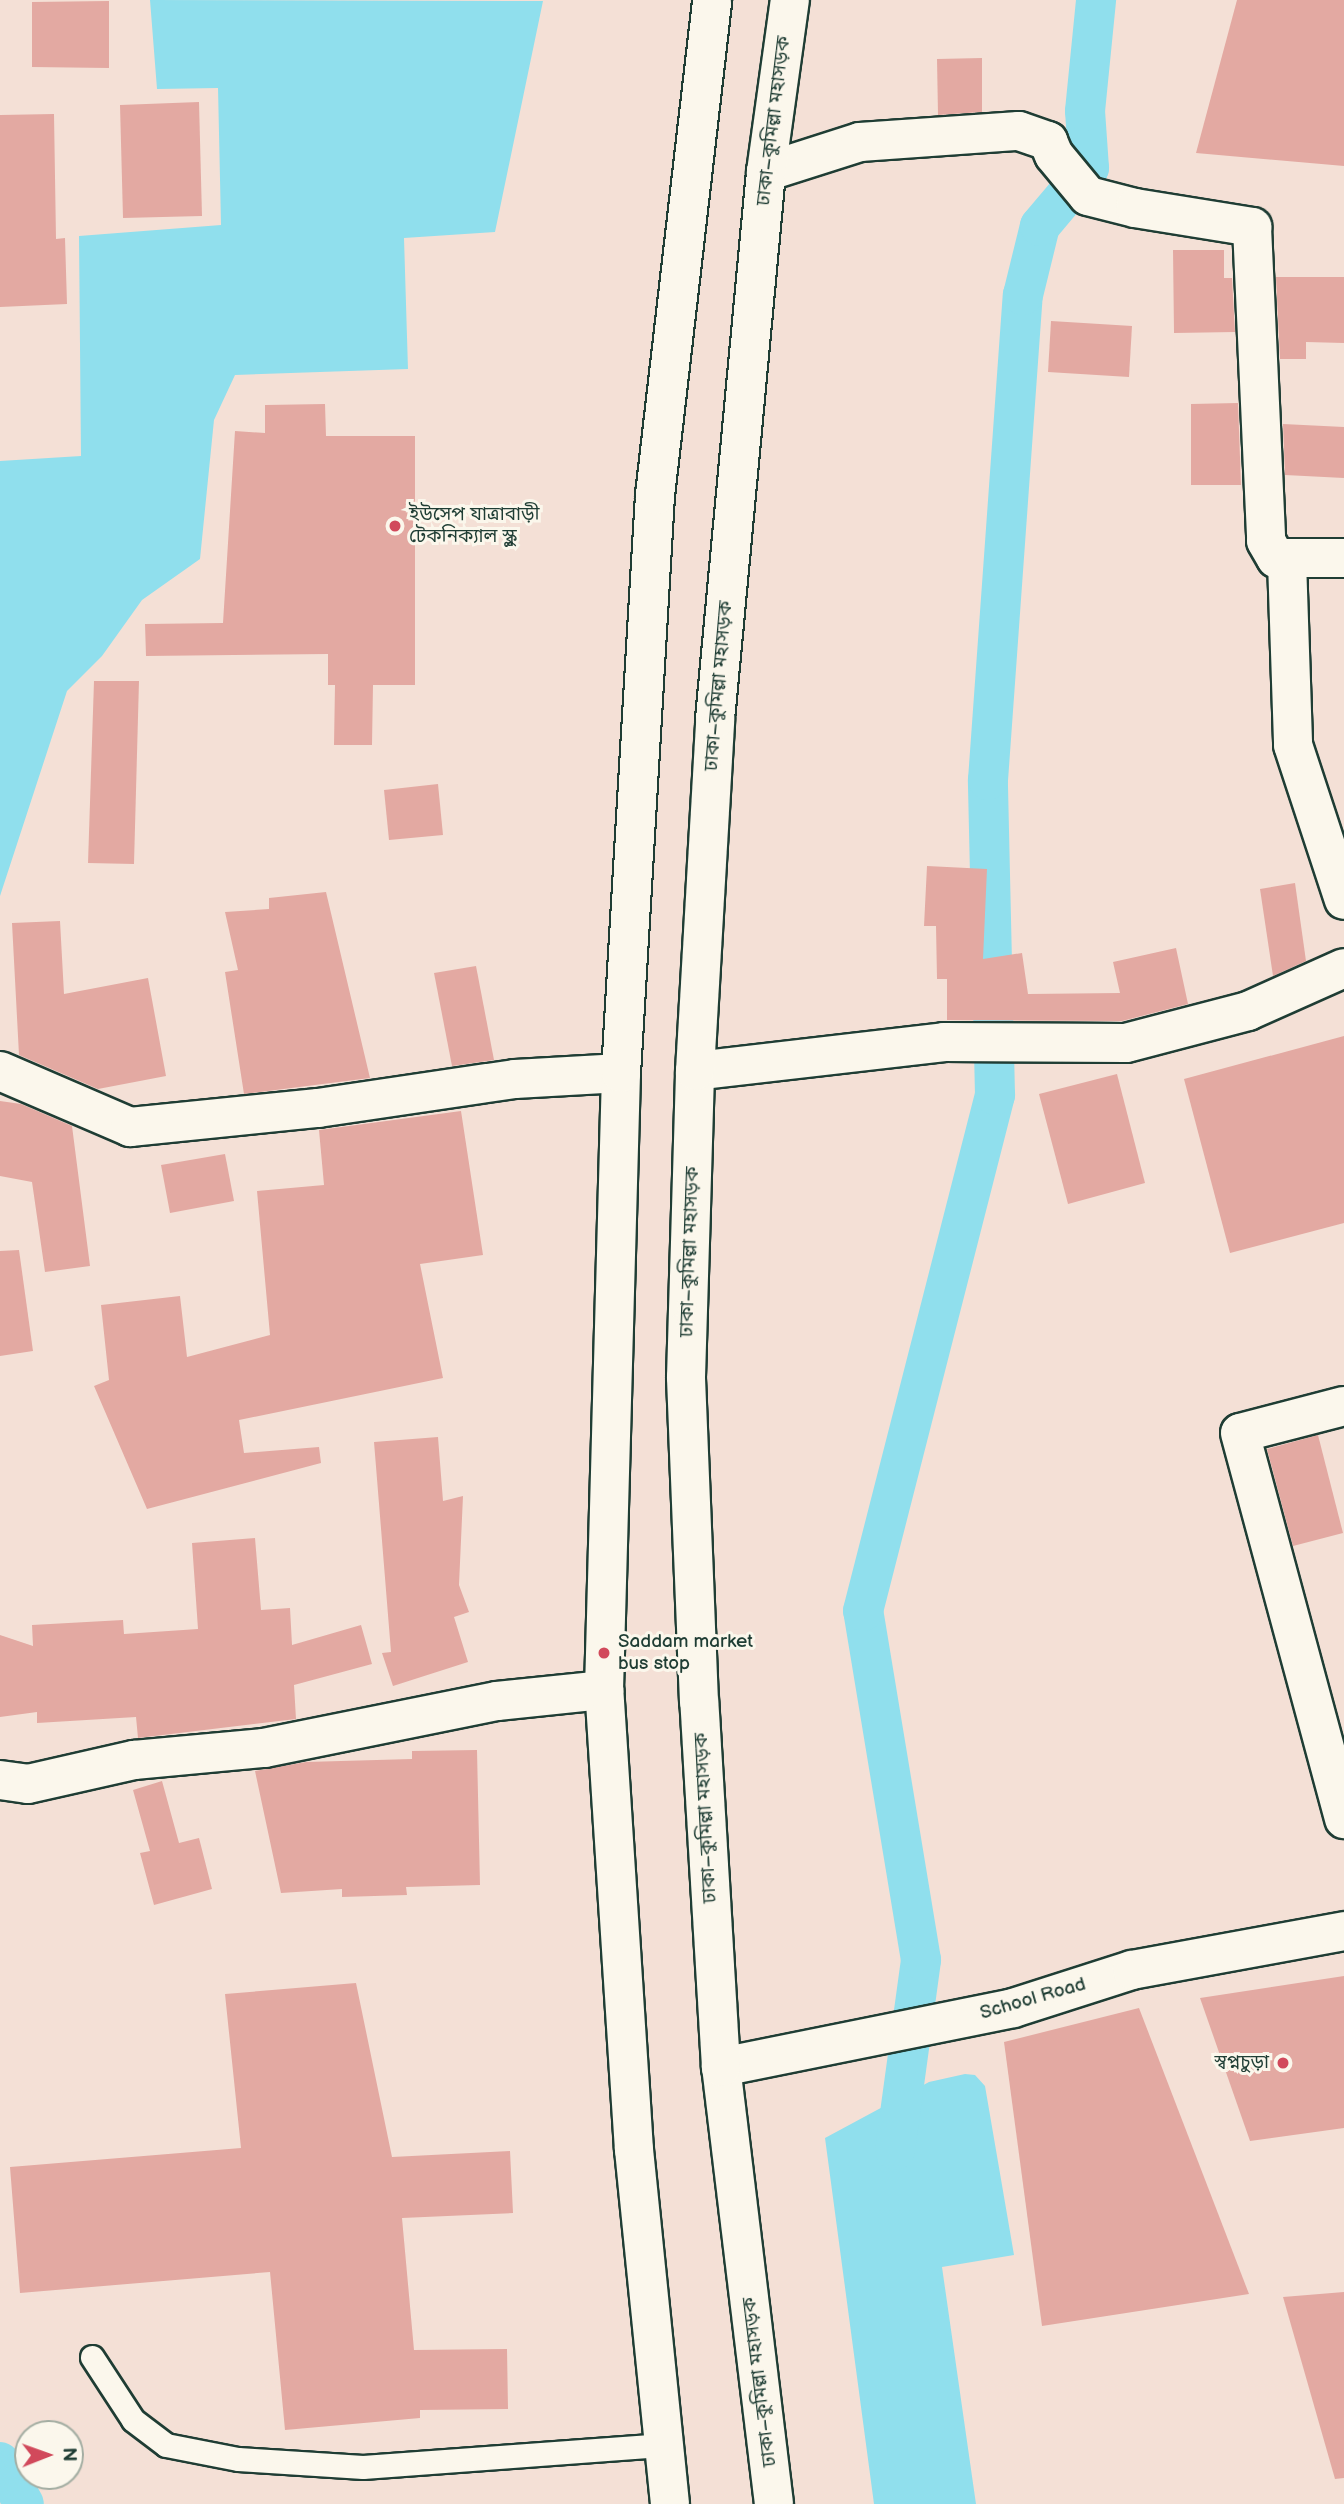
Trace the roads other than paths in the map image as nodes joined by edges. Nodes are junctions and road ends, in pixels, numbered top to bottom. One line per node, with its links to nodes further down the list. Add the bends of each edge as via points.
1 (712, 0): 10 (main road, via 655,495)
2 (790, 0): 3 (main road, ঢাকা–কুমিল্লা মহাসড়ক)
3 (766, 172): 5 (main road, via 860,142 1019,131 1048,141 1061,165 1088,196 1252,227 1266,541 1276,558); 8 (main road, ঢাকা–কুমিল্লা মহাসড়ক, via 715,719)
4 (1344, 558): 5 (main road)
5 (1287, 561): 6 (main road, via 1293,745)
6 (1344, 900)
7 (1344, 968): 8 (main road, via 1248,1011 1126,1043 944,1042)
8 (695, 1071): 16 (main road, ঢাকা–কুমিল্লা মহাসড়ক, via 686,1377)
9 (0, 1072): 10 (main road, via 130,1127 318,1108 515,1079)
10 (621, 1073): 12 (main road)
11 (1344, 1406): 14 (main road, via 1240,1433)
12 (604, 1689): 13 (main road, via 497,1701 264,1748 134,1760 28,1784); 18 (main road, via 634,2150)
13 (0, 1780)
14 (1344, 1819)
15 (1344, 1931): 16 (main road, School Road, via 1132,1970 1013,2008)
16 (721, 2067): 20 (main road, ঢাকা–কুমিল্লা মহাসড়ক)
17 (92, 2357): 18 (lane, via 133,2420 166,2445 238,2459 363,2467)
18 (664, 2445): 19 (main road)
19 (670, 2504)
20 (774, 2504)

